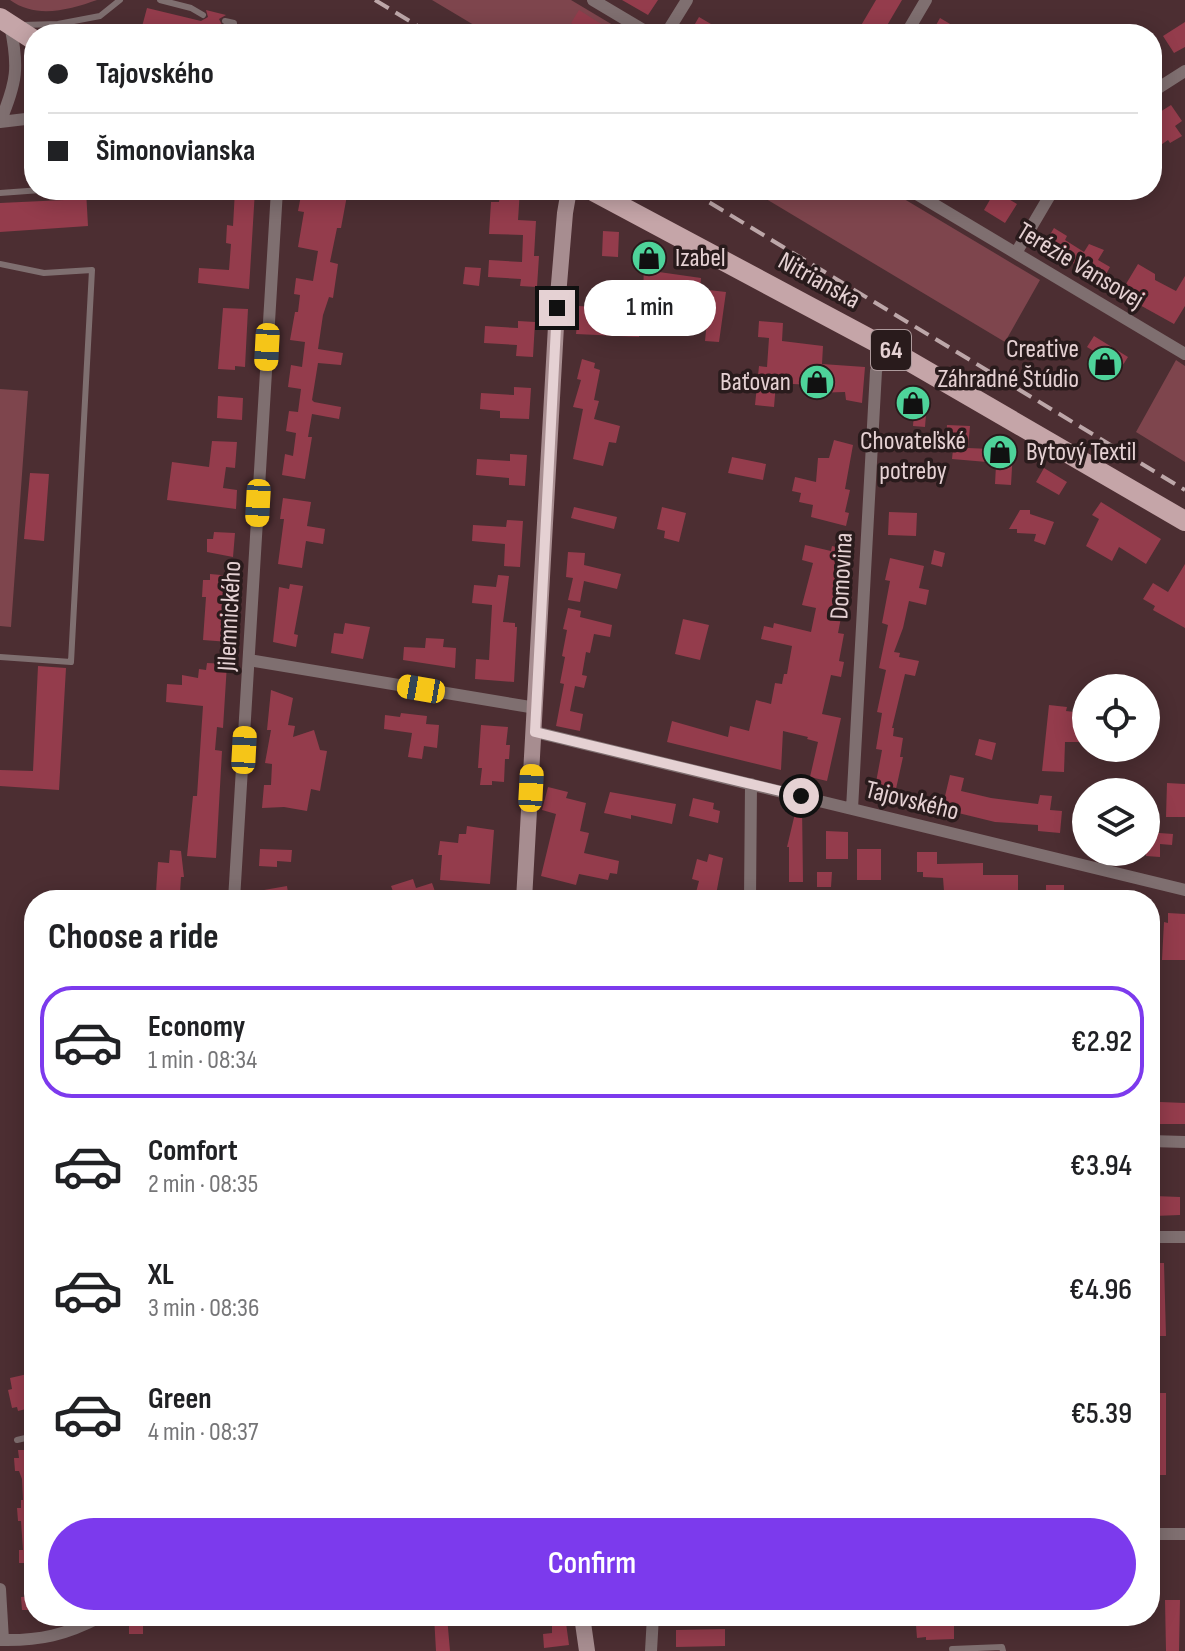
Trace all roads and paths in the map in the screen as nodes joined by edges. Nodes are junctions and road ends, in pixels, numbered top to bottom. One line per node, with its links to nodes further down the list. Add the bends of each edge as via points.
1 (120, 0): 10 (lane, via 100,16)
2 (160, 0): 6 (lane)
3 (593, 0): 12 (street)
4 (687, 0): 13 (street)
5 (926, 0): 14 (street)
6 (192, 4): 7 (lane)
7 (203, 15)
8 (5, 21): 10 (lane); 15 (main road); 19 (street, via 17,59 13,92)
9 (225, 21): 11 (lane)
10 (58, 24)
11 (234, 24)
12 (633, 24)
13 (672, 24)
14 (912, 24)
15 (24, 33)
16 (1185, 71): 17 (street)
17 (1162, 86)
18 (24, 119): 19 (street)
19 (0, 122)
20 (24, 191): 21 (lane)
21 (0, 193)
22 (276, 200): 33 (street, Jilemnického)
23 (567, 200): 34 (street)
24 (610, 200): 29 (main road, Nitrianska / 64)
25 (927, 200): 27 (street, Terézie Vansovej)
26 (1047, 200): 27 (street)
27 (1016, 253): 30 (street, Terézie Vansovej)
28 (0, 264): 32 (lane, via 44,273 92,270 71,662)
29 (885, 347): 31 (main road, Nitrianska / 64); 37 (street, Domovina, via 876,371)
30 (1185, 354)
31 (1185, 521)
32 (0, 657)
33 (249, 660): 34 (street); 38 (street, Jilemnického)
34 (536, 708): 35 (street)
35 (535, 732): 36 (street, Tajovského); 39 (street)
36 (751, 784): 37 (street, Tajovského); 40 (street)
37 (852, 809): 41 (street, Tajovského)
38 (235, 890)
39 (525, 890)
40 (750, 890)
41 (1185, 890)
42 (1160, 1141): 43 (street)
43 (1185, 1142)
44 (1160, 1237): 45 (street)
45 (1185, 1237)
46 (24, 1438): 47 (lane)
47 (17, 1440)
48 (1160, 1534): 49 (street)
49 (1185, 1534)
50 (0, 1589): 54 (street)
51 (83, 1626): 54 (street, via 47,1638)
52 (583, 1626): 57 (street)
53 (652, 1626): 58 (street)
54 (1, 1640)
55 (952, 1649): 56 (lane)
56 (1002, 1649)
57 (587, 1651)
58 (651, 1651)

